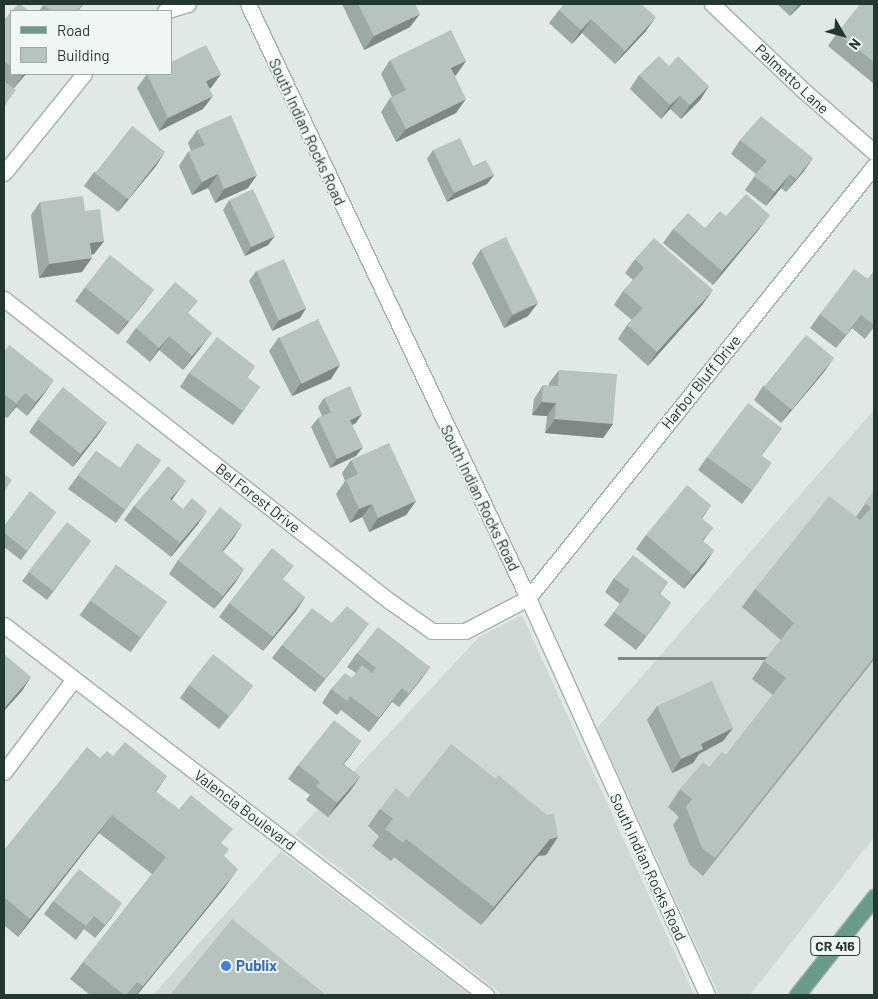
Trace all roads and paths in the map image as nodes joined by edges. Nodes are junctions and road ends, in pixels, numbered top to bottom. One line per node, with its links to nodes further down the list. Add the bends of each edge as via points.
1 (188, 4): 4 (street)
2 (248, 4): 10 (street, South Indian Rocks Road)
3 (712, 4): 6 (street, Palmetto Lane)
4 (168, 10)
5 (83, 75): 8 (street)
6 (874, 152)
7 (874, 166): 10 (street, Harbor Bluff Drive)
8 (4, 173)
9 (4, 299): 10 (street, Bel Forest Drive, via 432,631 465,631)
10 (528, 598): 16 (street, South Indian Rocks Road)
11 (4, 625): 12 (street, Valencia Boulevard)
12 (74, 679): 13 (street); 15 (street, Valencia Boulevard)
13 (4, 772)
14 (874, 897): 17 (main road, CR 416)
15 (486, 995)
16 (706, 995)
17 (797, 995)

